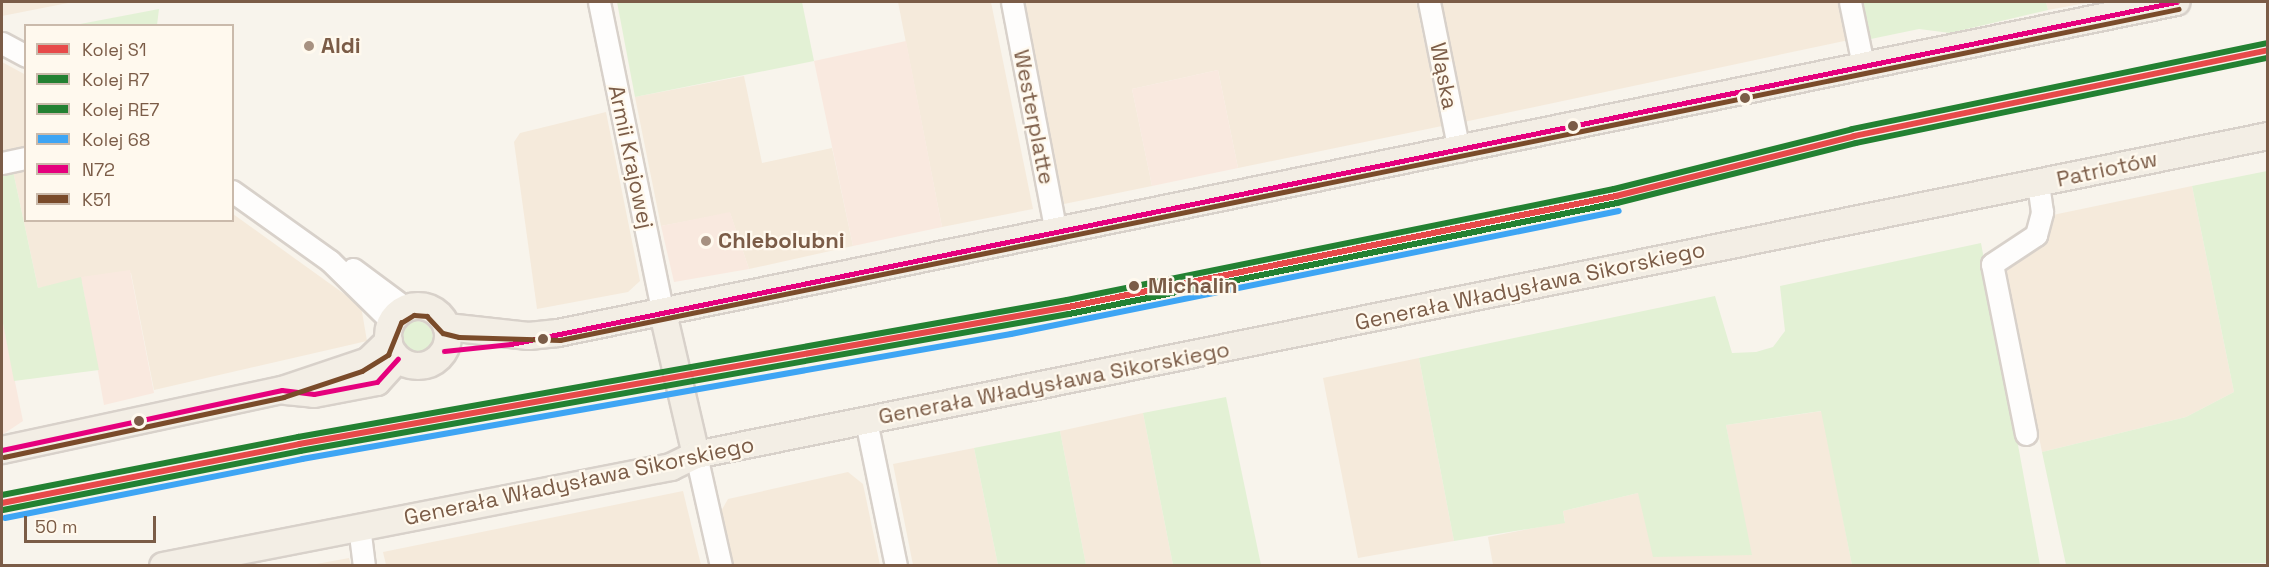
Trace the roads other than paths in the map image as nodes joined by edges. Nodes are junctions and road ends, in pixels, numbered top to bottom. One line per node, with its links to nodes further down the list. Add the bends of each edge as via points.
1 (599, 2): 17 (street, Armii Krajowej)
2 (1012, 2): 16 (street, Westerplatte)
3 (1429, 2): 10 (street, Wąska)
4 (1850, 2): 8 (street)
5 (2176, 2): 8 (main road)
6 (2, 43): 7 (street)
7 (24, 55)
8 (1863, 65): 10 (main road)
9 (2268, 136): 13 (main road, Patriotów)
10 (1459, 151): 16 (main road)
11 (24, 158): 12 (street)
12 (2, 163)
13 (2038, 183): 15 (main road, Patriotów); 21 (street, via 2042,212 2036,236 1992,264)
14 (234, 192): 18 (street, via 330,261 352,269)
15 (1946, 201): 20 (main road, Generała Władysława Sikorskiego)
16 (1056, 233): 17 (main road)
17 (663, 313): 19 (main road, via 529,336 511,344); 23 (main road)
18 (396, 333): 19 (main road, via 431,309); 19 (main road, via 425,366); 22 (main road, via 377,382 314,394 282,390)
19 (446, 339)
20 (866, 421): 23 (main road, Generała Władysława Sikorskiego); 28 (street)
21 (2026, 434)
22 (2, 450)
23 (696, 455): 24 (main road, Generała Władysława Sikorskiego, via 671,467); 27 (street)
24 (358, 526): 25 (main road, Generała Władysława Sikorskiego); 26 (street)
25 (163, 566)
26 (364, 566)
27 (721, 566)
28 (896, 566)

